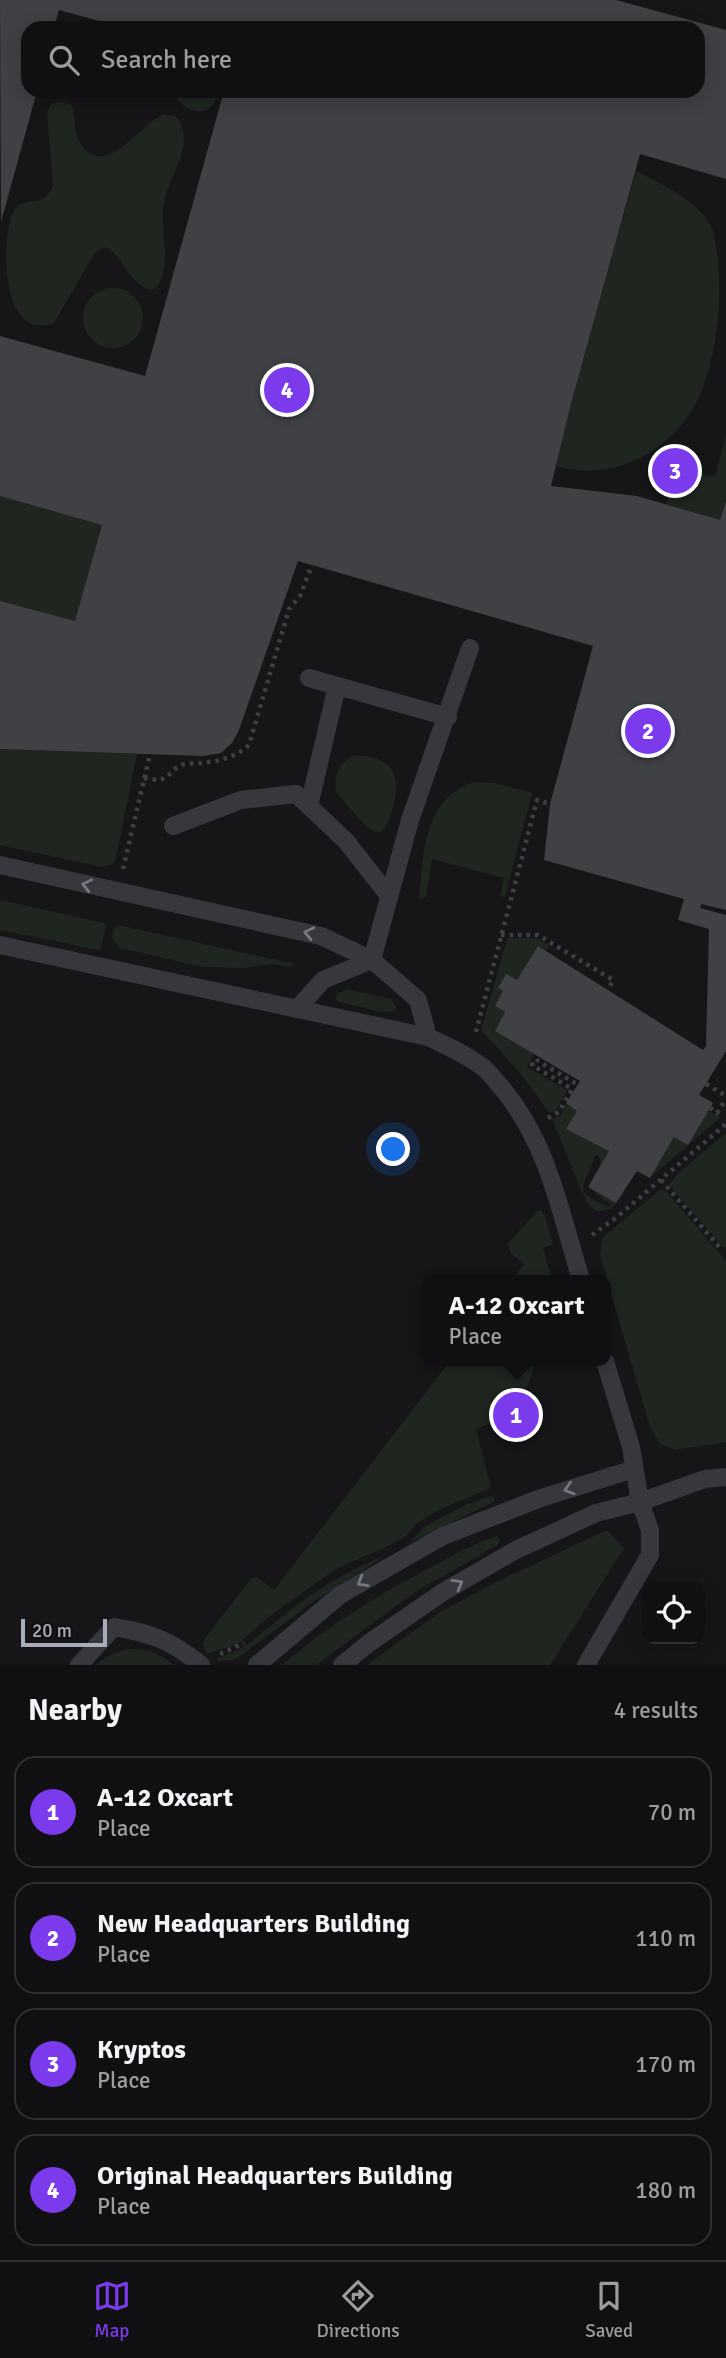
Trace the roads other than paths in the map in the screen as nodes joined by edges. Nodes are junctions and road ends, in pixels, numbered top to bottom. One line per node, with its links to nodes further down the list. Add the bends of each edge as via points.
1 (470, 648): 4 (lane)
2 (309, 677): 3 (lane)
3 (337, 685): 4 (lane); 5 (lane)
4 (448, 717): 8 (lane, via 410,820)
5 (309, 806): 6 (lane, via 296,794 241,800); 8 (lane, via 346,841)
6 (173, 826)
7 (0, 865): 10 (lane, one-way to 7, via 321,936)
8 (389, 896): 10 (lane)
9 (0, 945): 11 (lane)
10 (372, 960): 11 (lane, via 323,980); 12 (lane, via 418,1000)
11 (297, 1009): 12 (lane)
12 (428, 1037): 13 (lane, via 486,1069 515,1103 549,1172)
13 (580, 1275)
14 (607, 1366): 15 (lane)
15 (634, 1469): 17 (lane); 20 (lane, one-way to 20, via 443,1536 340,1595)
16 (726, 1477): 17 (lane, via 705,1479)
17 (640, 1502): 21 (lane, one-way to 17, via 443,1592 516,1550 596,1513); 22 (lane, via 650,1530 650,1555)
18 (79, 1665): 19 (lane, via 114,1627 140,1631 180,1647)
19 (201, 1665)
20 (257, 1665)
21 (342, 1665)
22 (586, 1665)

